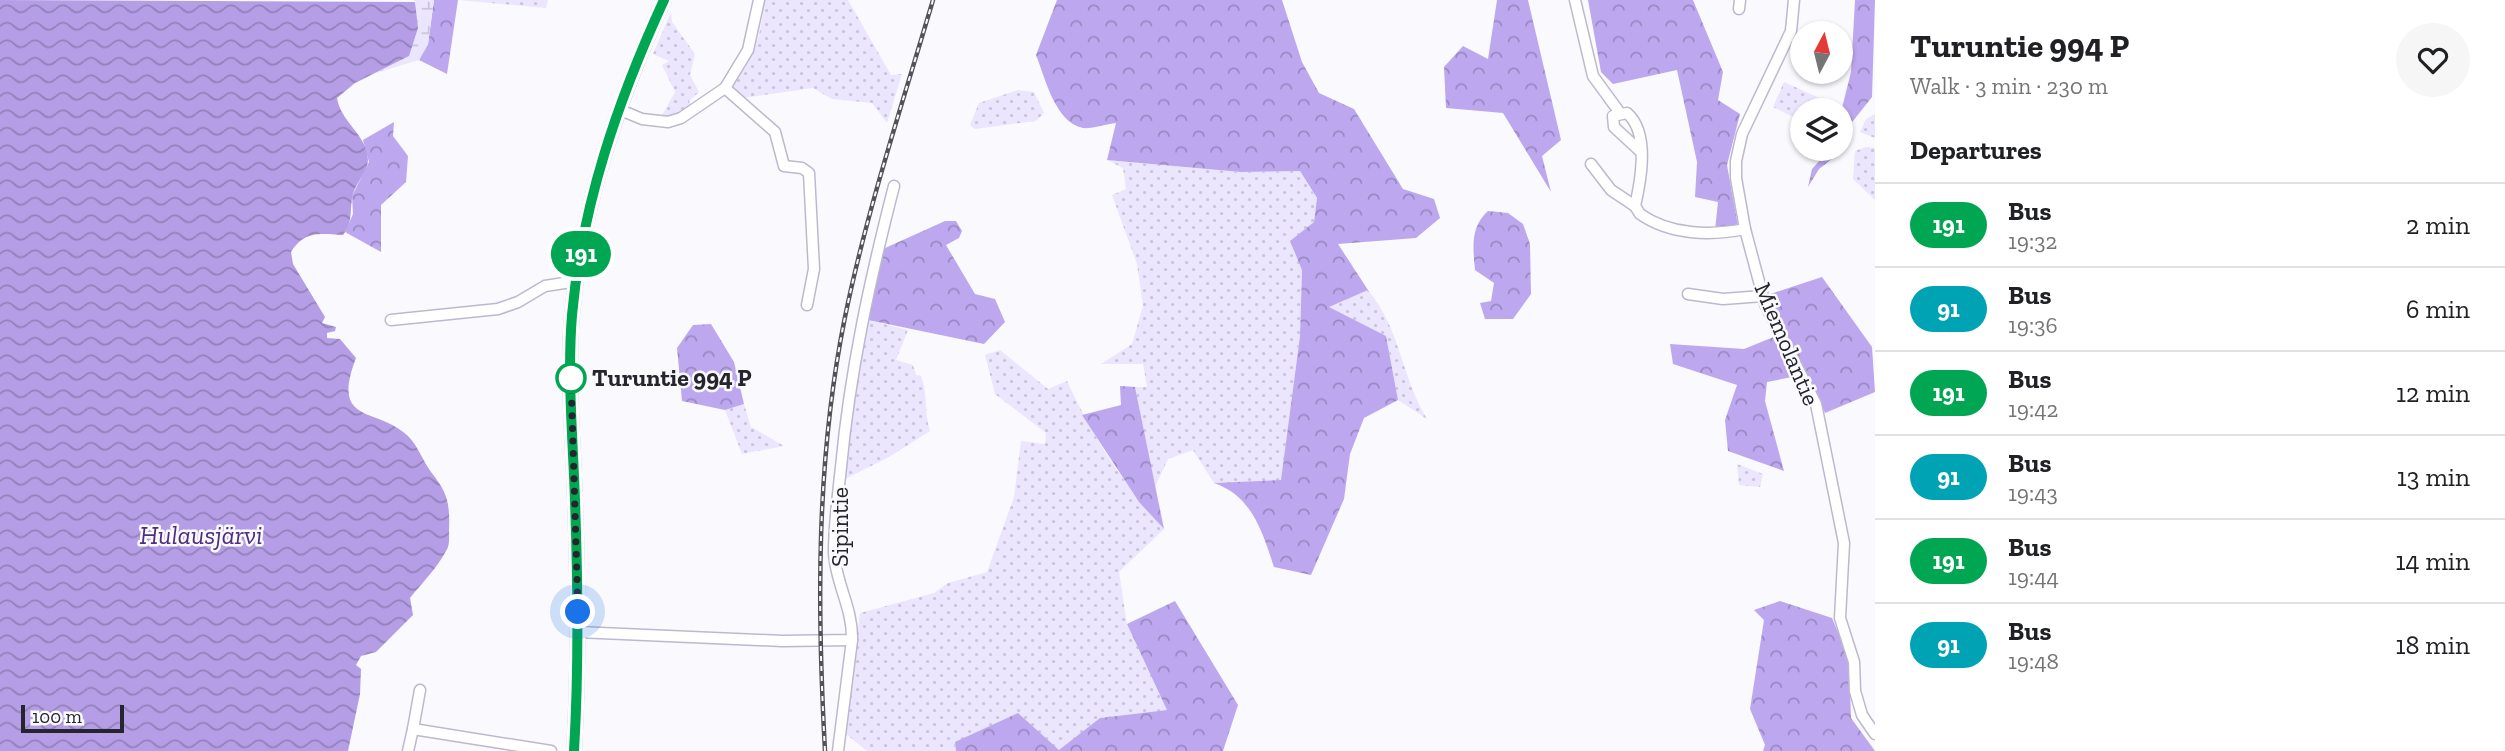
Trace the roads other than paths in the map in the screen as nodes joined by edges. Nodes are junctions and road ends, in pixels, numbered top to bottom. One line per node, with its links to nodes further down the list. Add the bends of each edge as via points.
1 (664, 0): 6 (main road)
2 (759, 0): 5 (street, via 748,50)
3 (1575, 0): 7 (street, via 1593,76)
4 (1794, 0): 12 (street, Miemolantie, via 1791,31 1749,114 1736,161)
5 (725, 88): 6 (street, via 668,122 642,119); 16 (street, via 775,132 784,166 802,167 809,173 814,269)
6 (618, 109): 13 (main road, via 588,212)
7 (1620, 113): 8 (street, via 1632,118); 8 (street, via 1613,116 1614,127)
8 (1640, 150): 11 (street, via 1644,169)
9 (1591, 164): 11 (street, via 1611,190)
10 (894, 186): 19 (street, Sipintie, via 864,302 845,418 835,521 834,554 853,623)
11 (1635, 206): 12 (street, via 1647,219 1694,233)
12 (1745, 229): 15 (street, Miemolantie)
13 (577, 281): 17 (street, via 545,286 498,309); 18 (main road, via 570,358)
14 (1688, 294): 15 (street, via 1723,299)
15 (1763, 296): 22 (street, Miemolantie, via 1816,404 1843,543 1840,618 1854,662 1862,715)
16 (807, 305)
17 (391, 320)
18 (578, 632): 19 (street, via 782,641); 25 (main road)
19 (852, 639): 26 (street, Sipintie)
20 (420, 690): 21 (street)
21 (413, 729): 23 (street); 24 (street)
22 (1875, 734)
23 (408, 751)
24 (551, 751)
25 (574, 751)
26 (838, 751)

